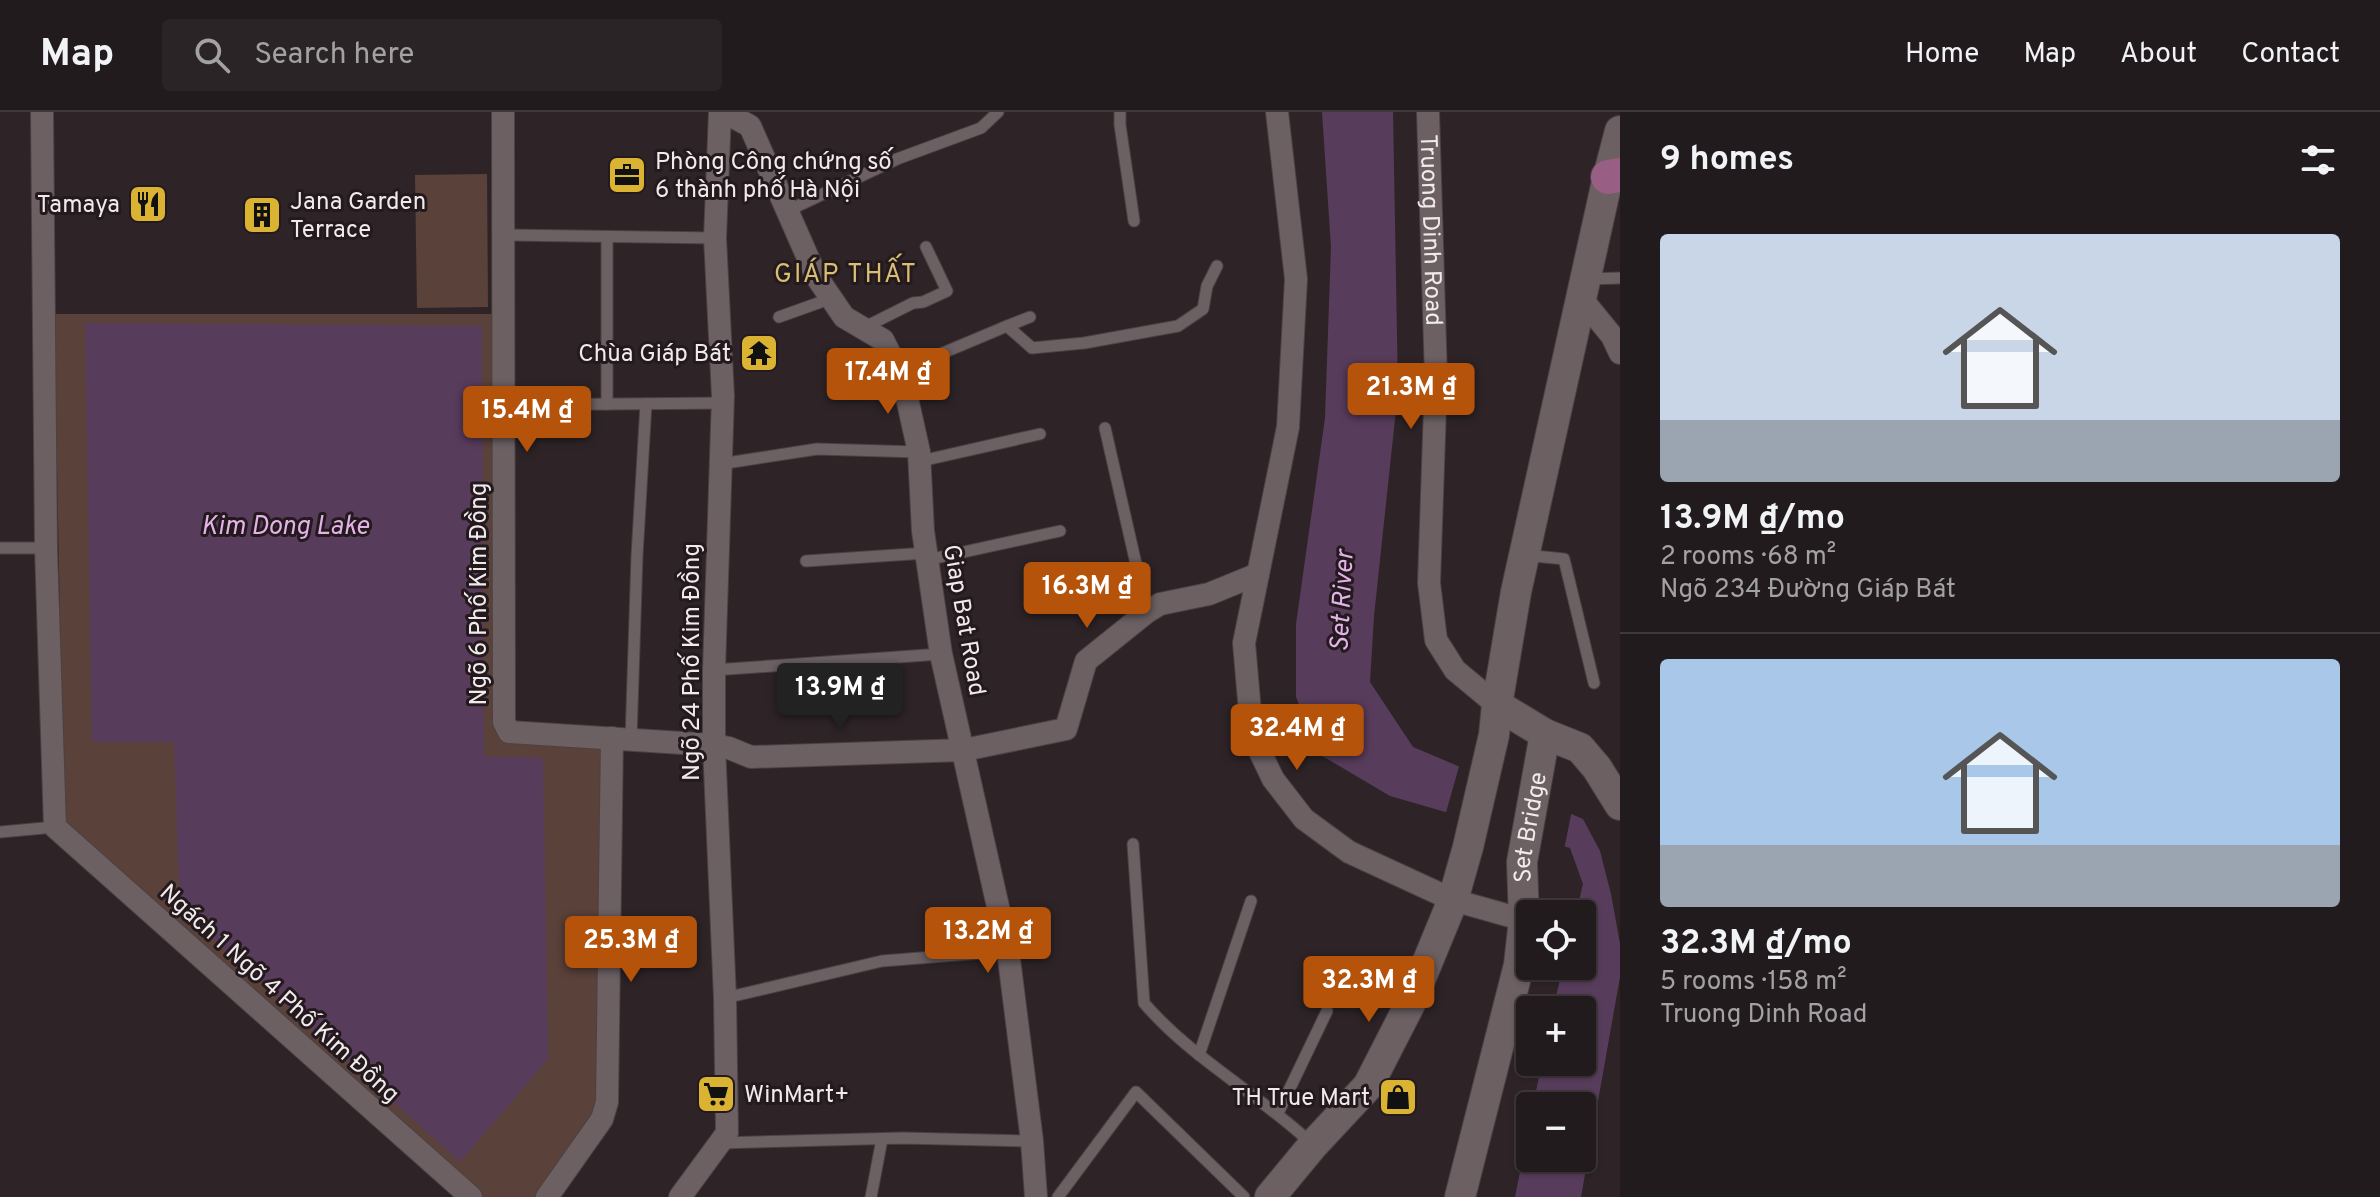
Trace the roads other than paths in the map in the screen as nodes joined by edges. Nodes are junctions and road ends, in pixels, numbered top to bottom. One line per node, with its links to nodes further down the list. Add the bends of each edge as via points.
1 (42, 112): 36 (street)
2 (503, 112): 12 (street, Ngõ 6 Phố Kim Đồng)
3 (722, 112): 10 (street, Giap Bat Road, via 750,126); 14 (street, Ngõ 24 Phố Kim Đồng)
4 (998, 112): 10 (lane, via 981,128 897,159)
5 (1120, 112): 11 (lane)
6 (1277, 112): 40 (street, via 1296,279 1288,427)
7 (1428, 112): 45 (street, Truong Dinh Road, via 1436,378 1429,583 1436,640)
8 (1620, 131): 9 (main road)
9 (1614, 176): 18 (main road)
10 (787, 211): 19 (street, Giap Bat Road, via 816,276)
11 (1134, 221)
12 (504, 235): 13 (lane); 29 (street, Ngõ 6 Phố Kim Đồng)
13 (607, 237): 14 (lane); 27 (lane)
14 (715, 238): 26 (street, Ngõ 24 Phố Kim Đồng)
15 (926, 247): 23 (lane, via 947,291)
16 (1217, 266): 22 (lane, via 1203,309 1178,326 1032,348)
17 (1620, 278): 18 (lane)
18 (1583, 288): 24 (street); 37 (main road)
19 (832, 298): 20 (lane); 23 (street, Giap Bat Road, via 844,317)
20 (779, 317)
21 (1030, 317): 22 (lane)
22 (1007, 326): 25 (lane)
23 (862, 328): 25 (street, Giap Bat Road, via 883,340)
24 (1620, 353)
25 (900, 371): 32 (street, Giap Bat Road)
26 (723, 403): 28 (lane); 33 (street, Ngõ 24 Phố Kim Đồng)
27 (607, 404): 28 (lane); 29 (lane)
28 (646, 404): 46 (lane)
29 (504, 405): 46 (street, Ngõ 6 Phố Kim Đồng, via 504,722 509,732)
30 (1105, 428): 41 (lane)
31 (1040, 434): 32 (lane)
32 (920, 456): 33 (lane, via 817,449); 38 (street, Giap Bat Road)
33 (720, 464): 43 (street, Ngõ 24 Phố Kim Đồng)
34 (1060, 531): 38 (lane)
35 (0, 548): 36 (lane)
36 (46, 548): 51 (street)
37 (1525, 555): 44 (lane, via 1564,559); 45 (main road)
38 (926, 556): 39 (lane); 42 (street, Giap Bat Road)
39 (806, 561)
40 (1258, 574): 41 (street); 54 (street, via 1244,643 1252,735 1273,779 1304,819 1349,852)
41 (1147, 612): 49 (street, Ngõ 6 Phố Kim Đồng, via 1086,661 1066,729)
42 (941, 654): 43 (lane); 49 (street, Giap Bat Road)
43 (714, 670): 48 (street, Ngõ 24 Phố Kim Đồng)
44 (1594, 683)
45 (1496, 720): 47 (main road); 54 (main road)
46 (621, 738): 48 (street, Ngõ 6 Phố Kim Đồng); 69 (street, via 607,1102 602,1119)
47 (1543, 742): 50 (main road, via 1580,748); 55 (main road, Set Bridge, via 1522,862)
48 (714, 745): 49 (street, Ngõ 6 Phố Kim Đồng, via 751,757); 60 (street, Ngõ 24 Phố Kim Đồng)
49 (964, 750): 58 (street, Giap Bat Road)
50 (1620, 805)
51 (55, 827): 52 (lane); 68 (street, Ngách 1 Ngõ 4 Phố Kim Đồng)
52 (0, 832)
53 (1133, 844): 62 (lane, via 1144,1003)
54 (1453, 900): 57 (street); 67 (main road, via 1411,1002 1368,1086)
55 (1523, 900)
56 (1251, 901): 62 (lane)
57 (1516, 918)
58 (1008, 951): 60 (lane, via 882,961); 65 (street, Giap Bat Road)
59 (1516, 977): 76 (main road, Set Bridge)
60 (725, 998): 66 (street, Ngõ 24 Phố Kim Đồng, via 727,1133)
61 (1327, 1011): 63 (lane)
62 (1199, 1055): 63 (lane)
63 (1278, 1113): 67 (lane)
64 (882, 1139): 65 (lane); 66 (lane); 71 (lane)
65 (1032, 1141): 72 (street, Giap Bat Road)
66 (719, 1143): 70 (street, Ngõ 24 Phố Kim Đồng)
67 (1313, 1145): 75 (main road)
68 (471, 1197)
69 (547, 1197)
70 (680, 1197)
71 (871, 1197)
72 (1036, 1197)
73 (1058, 1197): 74 (lane, via 1136,1092)
74 (1244, 1197)
75 (1270, 1197)
76 (1460, 1197)

